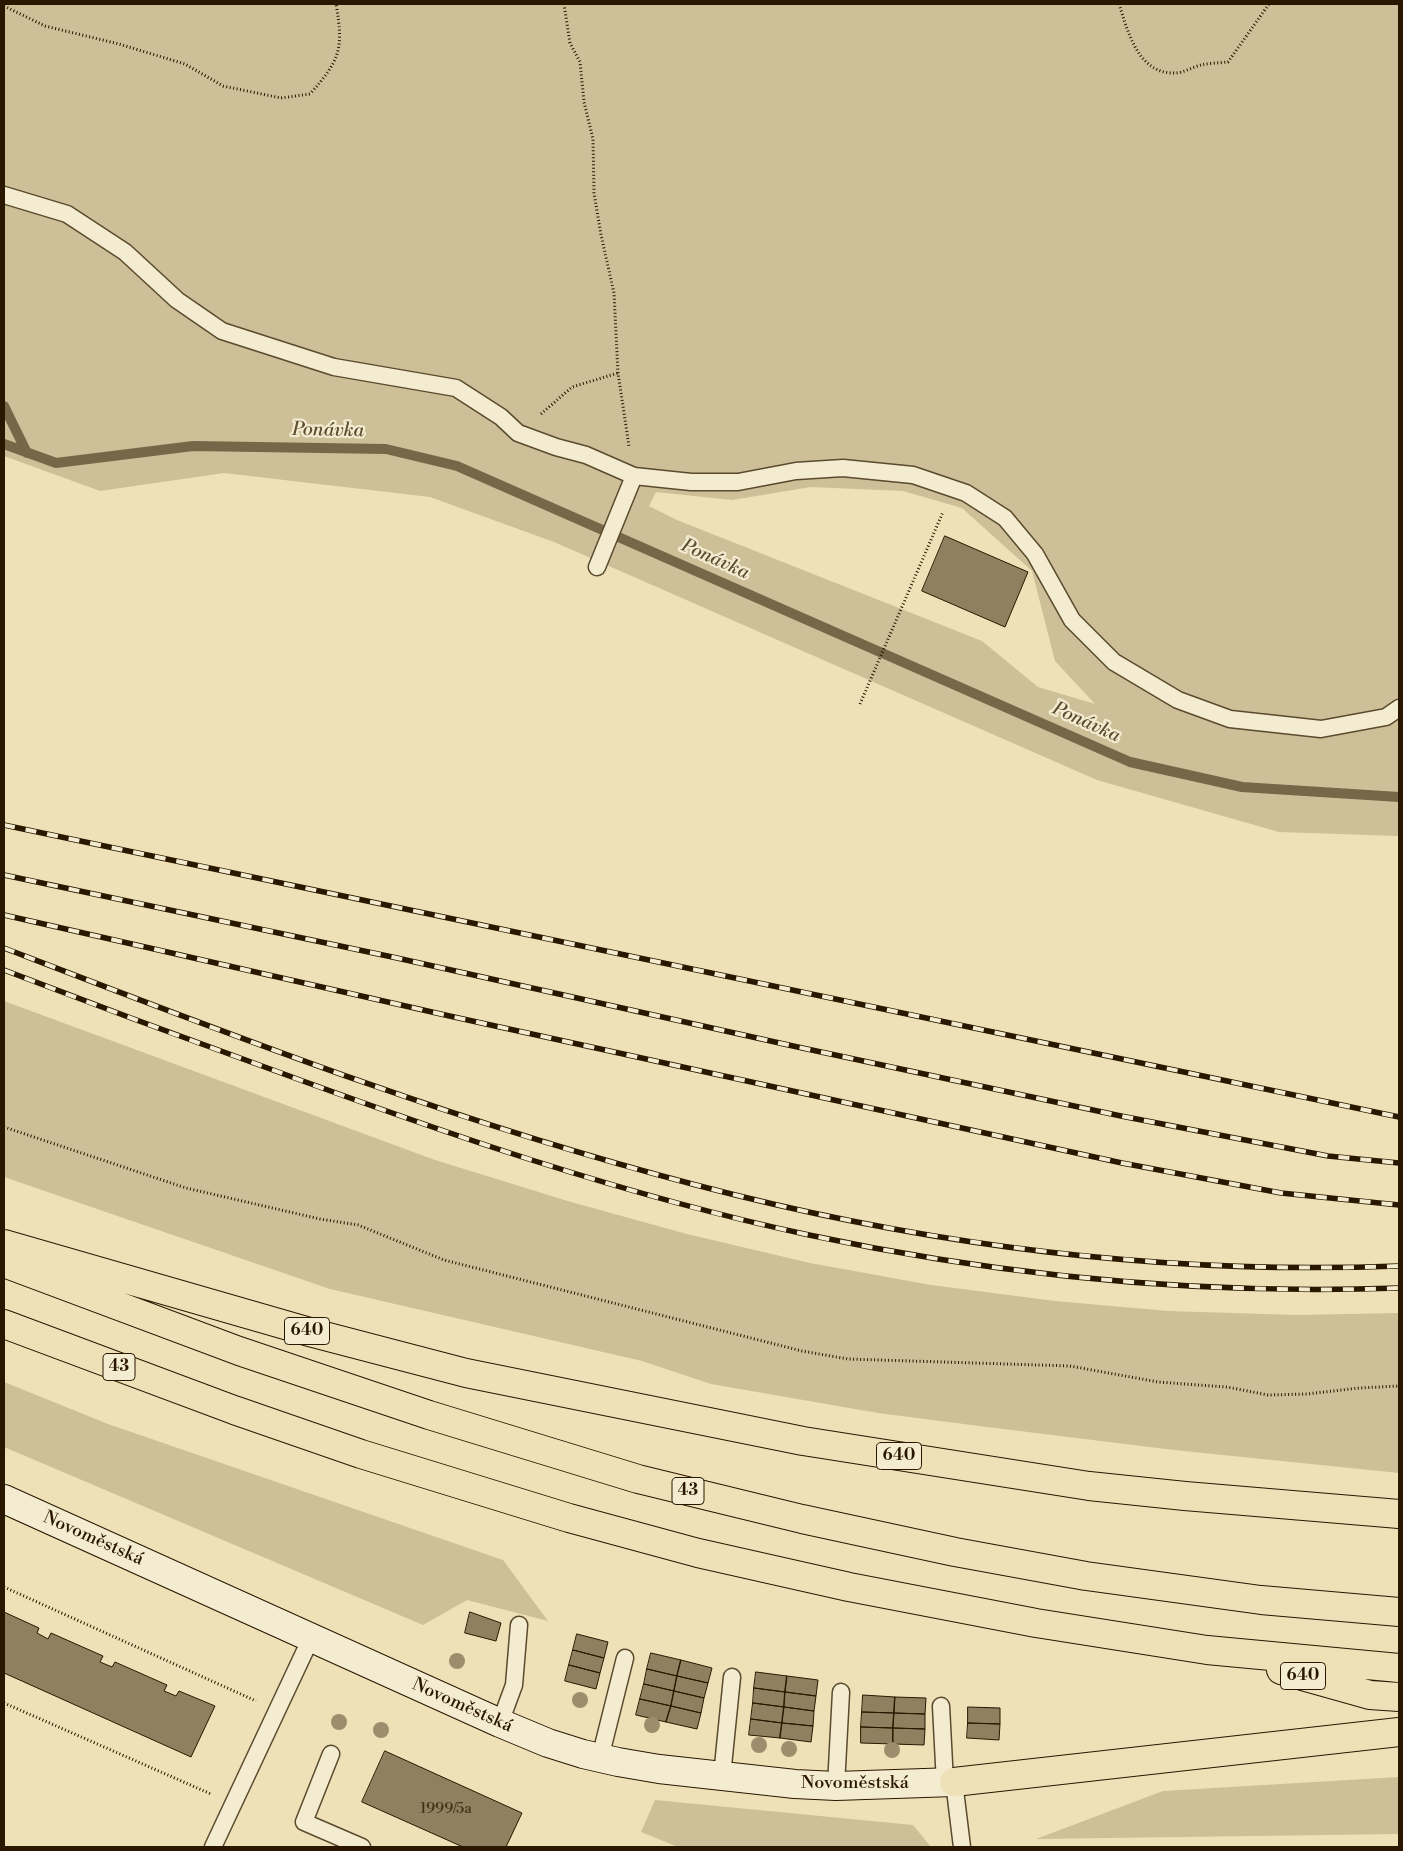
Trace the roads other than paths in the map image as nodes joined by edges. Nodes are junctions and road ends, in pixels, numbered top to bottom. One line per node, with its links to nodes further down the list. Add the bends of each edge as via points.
1 (4, 195): 2 (lane, via 67,214 125,252 177,300 222,331 334,367 456,388 502,418 518,433)
2 (634, 476): 3 (lane); 4 (lane, via 691,482 738,482 796,471 842,468 913,475 966,493 1005,518 1035,554 1072,620 1114,662 1178,700 1230,719 1321,729 1386,717)
3 (597, 567)
4 (1399, 708)
5 (4, 1244): 9 (highway, 640, via 313,1333 466,1373 803,1441 1089,1486)
6 (4, 1264): 10 (highway, 43, via 239,1351 429,1415 638,1479 802,1519 1077,1574 1262,1600)
7 (4, 1324): 13 (highway, 43, via 234,1410 596,1525 849,1587 1036,1623)
8 (4, 1499): 12 (street, Novoměstská)
9 (1399, 1514)
10 (1399, 1612)
11 (519, 1624): 20 (lane, via 514,1685)
12 (311, 1638): 20 (street, Novoměstská); 27 (lane)
13 (1207, 1650): 15 (highway, 43); 18 (highway, 640, via 1370,1695)
14 (625, 1658): 23 (lane)
15 (1399, 1668)
16 (732, 1677): 24 (lane)
17 (841, 1692): 26 (lane)
18 (1399, 1697)
19 (941, 1706): 25 (lane)
20 (500, 1723): 23 (street, Novoměstská, via 548,1743)
21 (1399, 1732): 25 (highway)
22 (331, 1754): 28 (lane, via 304,1822)
23 (600, 1758): 24 (street, Novoměstská)
24 (722, 1776): 26 (street, Novoměstská)
25 (949, 1782): 26 (street, Novoměstská); 29 (lane)
26 (836, 1786)
27 (213, 1847)
28 (362, 1847)
29 (962, 1847)

